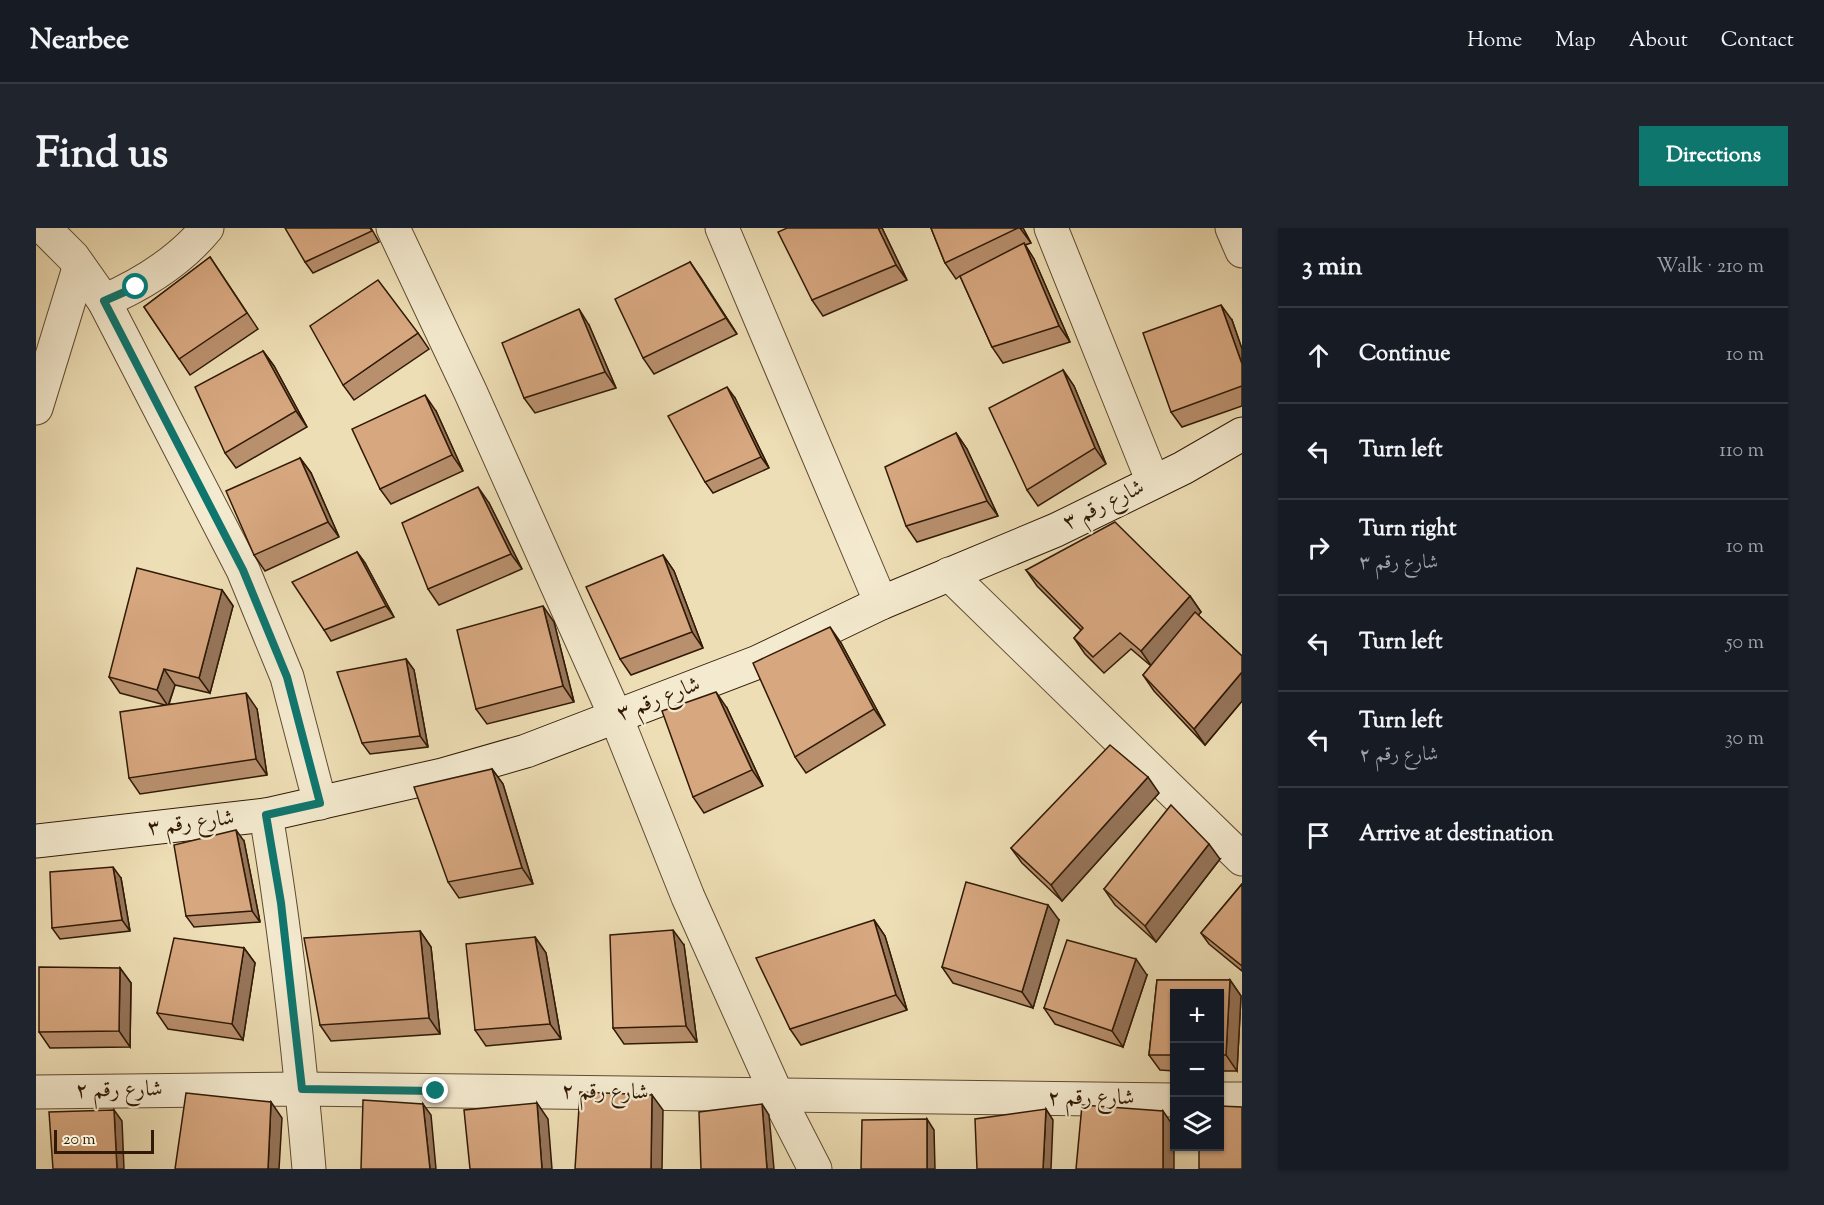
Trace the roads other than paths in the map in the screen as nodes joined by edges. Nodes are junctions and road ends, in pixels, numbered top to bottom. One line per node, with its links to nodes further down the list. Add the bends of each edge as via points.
1 (45, 228): 8 (street)
2 (207, 228): 9 (street, via 165,267 136,287)
3 (393, 228): 15 (street)
4 (722, 228): 14 (street)
5 (1051, 228): 12 (street)
6 (1232, 228): 7 (street)
7 (1242, 251)
8 (79, 268): 9 (street); 10 (street)
9 (104, 301): 16 (street, via 243,570 287,677)
10 (36, 408)
11 (1237, 446): 12 (street, شارع رقم ٣)
12 (1153, 482): 13 (street, شارع رقم ٣, via 1056,530)
13 (950, 574): 14 (street, شارع رقم ٣); 19 (street)
14 (881, 603): 15 (street, شارع رقم ٣, via 758,662)
15 (616, 717): 16 (street, شارع رقم ٣, via 526,751); 22 (street, via 688,897)
16 (320, 803): 17 (street, شارع رقم ٣)
17 (266, 815): 18 (street, شارع رقم ٣); 20 (street, via 281,903)
18 (36, 841)
19 (1242, 859)
20 (302, 1089): 21 (street, شارع رقم ٢); 22 (street, شارع رقم ٢); 26 (street)
21 (36, 1092)
22 (777, 1095): 25 (street, شارع رقم ٢); 27 (street)
23 (1224, 1099): 24 (street)
24 (1242, 1099)
25 (1170, 1100)
26 (309, 1169)
27 (814, 1169)

